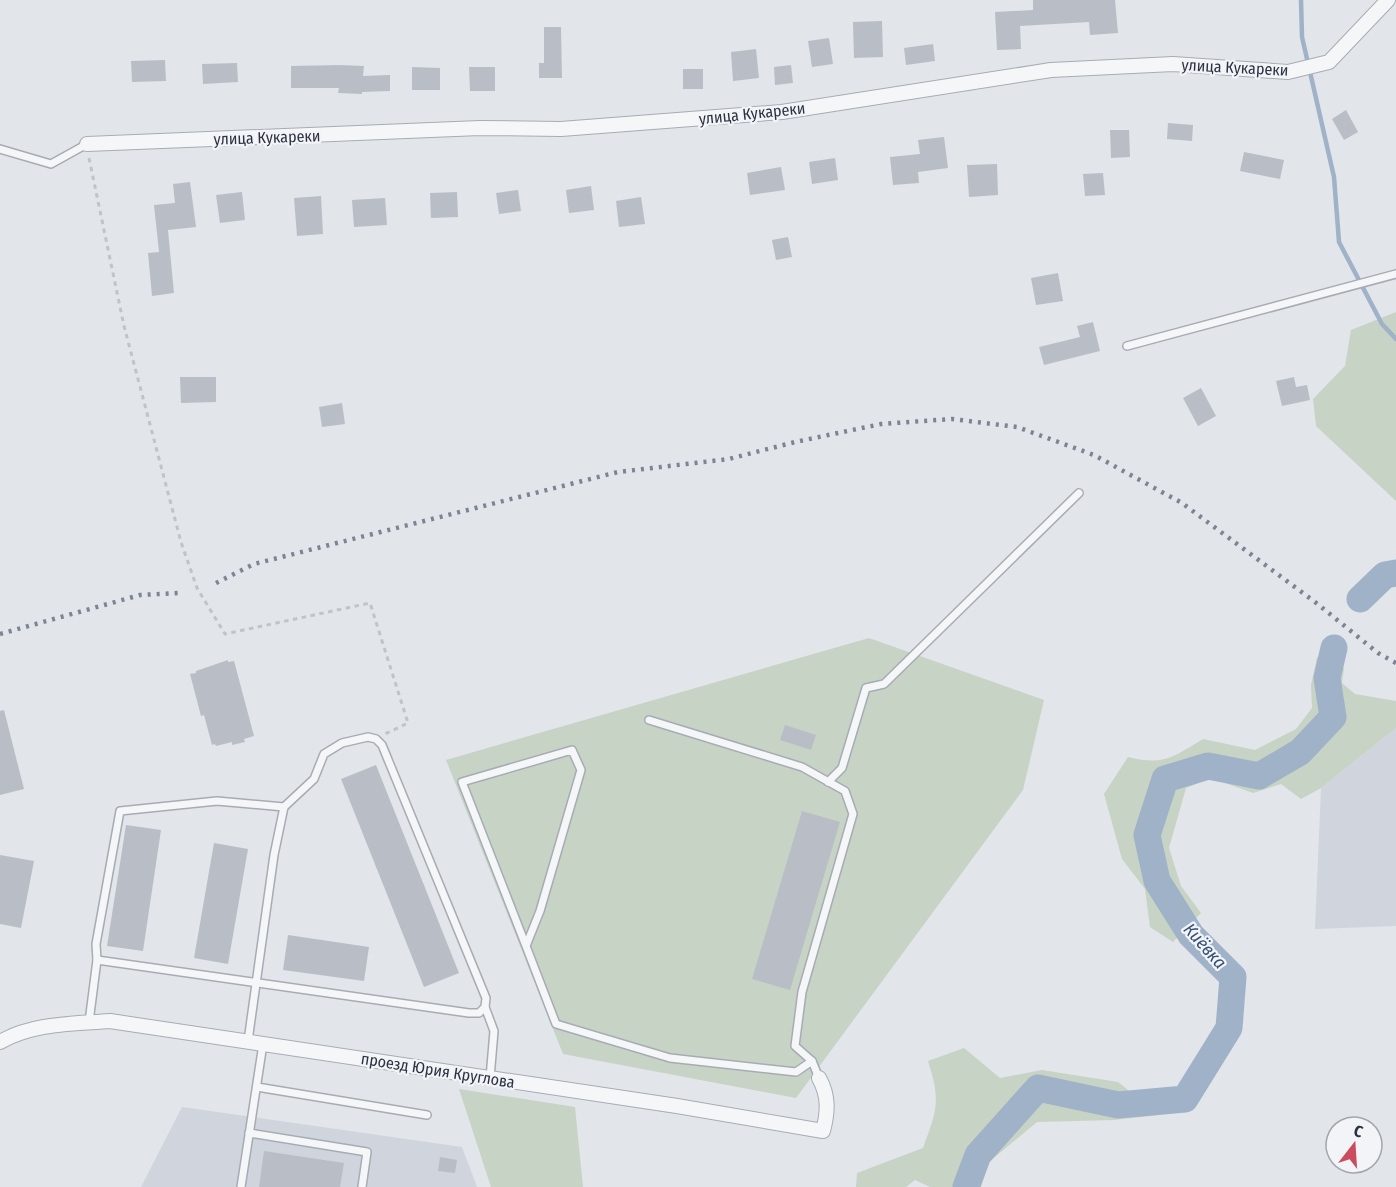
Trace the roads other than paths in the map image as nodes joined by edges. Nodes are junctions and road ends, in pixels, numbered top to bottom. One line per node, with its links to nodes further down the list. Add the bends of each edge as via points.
1 (1388, 0): 2 (street, улица Кукареки, via 1329,62 1288,72 1173,64 1051,70 782,112 572,129 480,128)
2 (87, 144): 3 (lane, via 51,164)
3 (0, 148)
4 (1396, 273): 5 (lane)
5 (1127, 346)
6 (1079, 493): 8 (lane, via 884,684 866,688 842,768)
7 (649, 720): 8 (lane, via 802,767)
8 (828, 782): 18 (lane, via 845,791 853,814 802,992 795,1046)
9 (284, 807): 11 (lane, via 217,801 120,812 96,944); 12 (lane); 13 (lane, via 314,779 324,754 342,743 376,739 382,745 486,998)
10 (526, 946): 10 (lane, via 462,782 572,750 581,770); 18 (lane, via 556,1024 670,1058 796,1072)
11 (97, 960): 12 (lane); 14 (lane)
12 (255, 983): 13 (lane, via 469,1013 479,1013); 15 (lane)
13 (485, 1007): 19 (lane, via 494,1031)
14 (89, 1023): 15 (street, проезд Юрия Круглова, via 110,1021); 16 (street, проезд Юрия Круглова, via 50,1026 14,1034)
15 (248, 1041): 17 (street, проезд Юрия Круглова)
16 (0, 1042)
17 (263, 1044): 19 (street, проезд Юрия Круглова); 21 (lane)
18 (812, 1061): 20 (lane)
19 (490, 1078): 20 (street, проезд Юрия Круглова, via 823,1131 828,1112 825,1088)
20 (819, 1078)
21 (257, 1087): 22 (lane); 23 (lane)
22 (427, 1115)
23 (249, 1133): 24 (lane); 25 (lane, via 367,1152)
24 (241, 1187)
25 (362, 1187)

